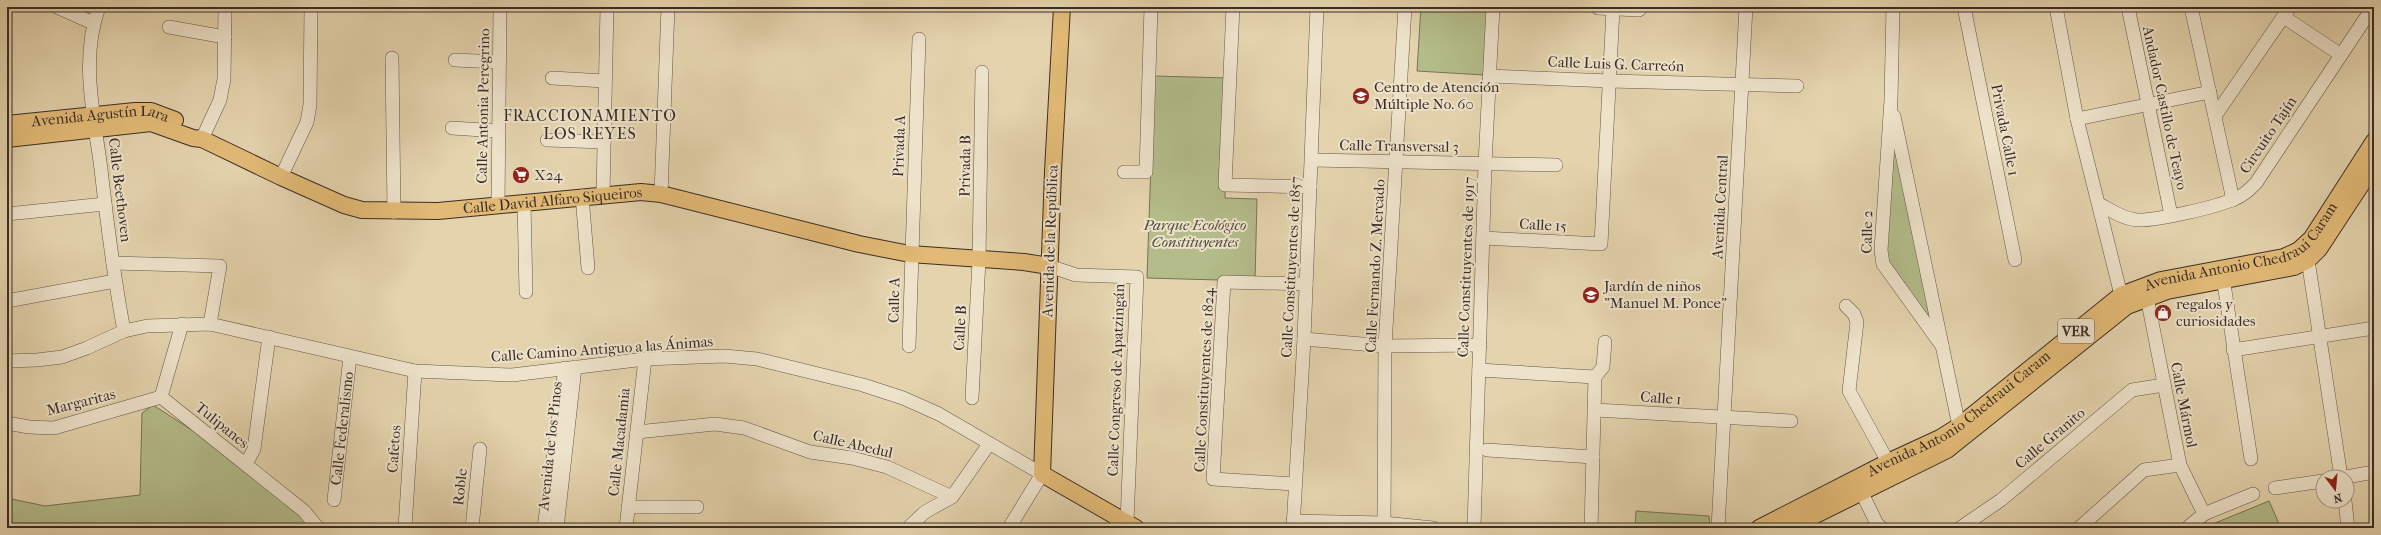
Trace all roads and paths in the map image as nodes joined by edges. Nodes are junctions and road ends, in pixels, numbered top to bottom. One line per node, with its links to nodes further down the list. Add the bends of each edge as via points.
1 (57, 7): 25 (street)
2 (99, 7): 25 (street, Calle Beethoven)
3 (225, 7): 27 (street)
4 (311, 7): 60 (street, via 310,105 307,122)
5 (500, 7): 32 (street, Calle Antonia Peregrino)
6 (607, 7): 36 (street)
7 (668, 7): 63 (street)
8 (1062, 7): 79 (main road, Avenida de la República)
9 (1151, 7): 59 (street, via 1146,172)
10 (1233, 7): 61 (street, via 1225,185)
11 (1318, 7): 54 (street, Calle Constituyentes de 1857)
12 (1405, 7): 55 (street, Calle Fernando Z. Mercado)
13 (1493, 7): 34 (street, Calle Constituyentes de 1917)
14 (1746, 7): 38 (street, Avenida Central)
15 (1893, 7): 41 (street, Calle 2)
16 (1964, 7): 76 (street, Privada Calle 1)
17 (2056, 7): 44 (street)
18 (2128, 7): 42 (street, Andador Castillo de Teayo)
19 (2191, 7): 40 (street)
20 (2373, 7): 29 (street, Circuito Tajín)
21 (1598, 8): 22 (street)
22 (1613, 9): 23 (street); 37 (street)
23 (1638, 10)
24 (2287, 12): 29 (street); 43 (street)
25 (93, 22): 45 (street, Calle Beethoven, via 88,64)
26 (169, 27): 27 (street)
27 (225, 38): 50 (street, via 224,80)
28 (919, 39): 74 (street, Privada A)
29 (2341, 55): 65 (street, Circuito Tajín, via 2256,183 2246,193)
30 (392, 58): 70 (street)
31 (454, 60): 32 (street)
32 (498, 62): 48 (street, Calle Antonia Peregrino)
33 (982, 72): 75 (street, Privada B)
34 (1490, 76): 37 (street, Calle Luis G. Carreón); 56 (street, Calle Constituyentes de 1917)
35 (552, 78): 36 (street)
36 (605, 81): 53 (street)
37 (1610, 82): 38 (street, Calle Luis G. Carreón); 73 (street, Calle 15, via 1601,244)
38 (1742, 83): 39 (street, Calle Luis G. Carreón); 113 (street, Avenida Central)
39 (1797, 86)
40 (2210, 92): 42 (street); 43 (street)
41 (1891, 100): 100 (street, Calle 2); 100 (street, Calle 2, via 1880,250 1883,264)
42 (2147, 106): 44 (street); 72 (street, Andador Castillo de Teayo)
43 (2215, 116): 65 (street)
44 (2078, 119): 68 (street, via 2095,193)
45 (95, 123): 46 (main road, Avenida Agustín Lara); 49 (main road, Avenida Agustín Lara); 50 (main road, Avenida Agustín Lara, via 151,123); 67 (street, Calle Beethoven)
46 (7, 124)
47 (452, 128): 48 (street)
48 (498, 131): 69 (street, Calle Antonia Peregrino)
49 (7, 139)
50 (202, 139): 60 (main road, Calle David Alfaro Siqueiros)
51 (547, 140): 53 (street)
52 (2374, 141): 81 (main road, Avenida Antonio Chedraui Caram / VER, via 2306,245 2284,257)
53 (604, 142): 62 (street)
54 (1312, 160): 55 (street, Calle Transversal 3); 61 (street, Calle Constituyentes de 1857)
55 (1397, 161): 56 (street, Calle Transversal 3); 99 (street, Calle Fernando Z. Mercado)
56 (1485, 164): 57 (street, Calle Transversal 3); 73 (street, Calle Constituyentes de 1917)
57 (1556, 165)
58 (2374, 165): 77 (main road, Avenida Antonio Chedraui Caram / VER, via 2319,249)
59 (1124, 172)
60 (281, 177): 70 (main road, Calle David Alfaro Siqueiros, via 344,205 362,210)
61 (1310, 187): 83 (street, Calle Constituyentes de 1857)
62 (603, 194): 63 (main road, Calle David Alfaro Siqueiros); 64 (main road, Calle David Alfaro Siqueiros)
63 (661, 194): 74 (main road, Calle David Alfaro Siqueiros, via 859,244)
64 (582, 196): 66 (main road, Calle David Alfaro Siqueiros); 80 (street)
65 (2233, 200): 72 (street, Circuito Tajín)
66 (524, 203): 69 (main road, Calle David Alfaro Siqueiros); 84 (street)
67 (105, 204): 71 (street); 78 (street, Calle Beethoven)
68 (2101, 205): 72 (street, Circuito Tajín, via 2121,216 2138,220); 85 (street)
69 (498, 206): 70 (main road, Calle David Alfaro Siqueiros)
70 (394, 212)
71 (7, 214)
72 (2171, 215)
73 (1483, 238): 97 (street, Calle Constituyentes de 1917)
74 (910, 254): 75 (main road, Calle David Alfaro Siqueiros); 98 (street, Calle A)
75 (980, 260): 79 (main road, Calle David Alfaro Siqueiros); 111 (street, Calle B)
76 (2015, 260)
77 (2308, 260): 81 (main road, Avenida Antonio Chedraui Caram / VER, via 2294,267); 94 (street)
78 (113, 264): 82 (street, Calle Beethoven); 90 (street, via 220,266)
79 (1049, 266): 128 (main road, Avenida de la República); 142 (street, Calle Congreso de Apatzingán, via 1076,275 1137,277)
80 (588, 268)
81 (2223, 274): 85 (main road, Avenida Antonio Chedraui Caram / VER, via 2161,280); 86 (main road, Avenida Antonio Chedraui Caram / VER); 101 (street)
82 (115, 281): 87 (street); 92 (street, Calle Beethoven)
83 (1306, 284): 95 (street, Calle Constituyentes de 1857); 131 (street, Calle Constituyentes de 1824, via 1224,282 1214,479)
84 (526, 292)
85 (2121, 295): 116 (main road, Avenida Antonio Chedraui Caram / VER)
86 (2147, 297): 109 (street, Calle Mármol); 116 (main road, Avenida Antonio Chedraui Caram / VER, via 2127,306)
87 (7, 301)
88 (1846, 306): 123 (street, via 1854,314 1857,322 1849,391)
89 (182, 324): 90 (street, Calle Camino Antiguo a las Ánimas); 92 (street, Calle Camino Antiguo a las Ánimas, via 146,326); 110 (street)
90 (210, 324): 93 (street, Calle Camino Antiguo a las Ánimas)
91 (2374, 328): 94 (street)
92 (124, 331): 104 (street, Calle Camino Antiguo a las Ánimas, via 62,357)
93 (269, 337): 102 (street, Calle Camino Antiguo a las Ánimas); 124 (street, via 254,449)
94 (2320, 337): 101 (street); 126 (street)
95 (1304, 339): 99 (street); 131 (street, Calle Constituyentes de 1857)
96 (1605, 342): 108 (street, via 1603,367)
97 (1480, 345): 99 (street); 106 (street, Calle Constituyentes de 1917)
98 (909, 346)
99 (1385, 346): 144 (street, Calle Fernando Z. Mercado)
100 (1942, 346): 116 (street, Calle 2)
101 (2233, 350): 122 (street)
102 (350, 357): 107 (street, Calle Camino Antiguo a las Ánimas); 136 (street, Calle Federalismo)
103 (645, 359): 105 (street, Calle Camino Antiguo a las Ánimas); 117 (street, Calle Macadamia); 118 (street, Calle Camino Antiguo a las Ánimas, via 724,356 758,359 856,383 903,398 939,414)
104 (7, 361)
105 (570, 367): 107 (street, Calle Camino Antiguo a las Ánimas, via 512,375); 148 (street, Avenida de los Pinos); 149 (street, Avenida de los Pinos)
106 (1479, 370): 108 (street); 154 (street, Calle Constituyentes de 1917)
107 (415, 371): 146 (street, Cafetos)
108 (1595, 378): 112 (street)
109 (2164, 385): 125 (street, Calle Mármol); 159 (street, Calle Granito, via 2132,390 2001,500)
110 (161, 397): 115 (street, Margaritas, via 54,428); 124 (street, Tulipanes)
111 (972, 398)
112 (1595, 410): 113 (street, Calle 1); 121 (street)
113 (1725, 418): 114 (street, Calle 1); 156 (street, Avenida Central)
114 (1791, 421)
115 (7, 423)
116 (1962, 431): 123 (main road, Avenida Antonio Chedraui Caram / VER, via 1940,438); 132 (main road, Avenida Antonio Chedraui Caram / VER, via 1947,450)
117 (637, 432): 135 (street, Calle Abedul, via 715,424 744,428 810,452 852,458 888,467); 137 (street, Calle Macadamia)
118 (989, 444): 128 (street, Calle Camino Antiguo a las Ánimas); 135 (street)
119 (480, 449): 147 (street, Roble)
120 (1487, 450): 121 (street)
121 (1593, 457): 155 (street)
122 (2251, 459)
123 (1888, 462): 132 (main road, Avenida Antonio Chedraui Caram / VER)
124 (246, 464): 145 (street, Tulipanes, via 304,511)
125 (2180, 465): 140 (street, Calle Mármol); 160 (street, via 2144,470)
126 (2340, 469)
127 (2374, 472): 129 (street)
128 (1042, 474): 142 (main road); 152 (street)
129 (2355, 475)
130 (2315, 482): 133 (street)
131 (1294, 484): 143 (street, Calle Constituyentes de 1857)
132 (1858, 485): 141 (main road, Avenida Antonio Chedraui Caram / VER); 158 (street, via 1877,524)
133 (2275, 488)
134 (2253, 494): 140 (street)
135 (952, 497): 151 (street, via 925,512)
136 (334, 500)
137 (628, 507): 138 (street); 150 (street, Calle Macadamia)
138 (697, 507)
139 (2346, 509): 162 (street)
140 (2204, 514): 161 (street)
141 (1786, 524): 157 (main road, Avenida Antonio Chedraui Caram / VER)
142 (1132, 525)
143 (1293, 525): 144 (street)
144 (1384, 526): 153 (street)
145 (318, 528)
146 (405, 528)
147 (472, 528)
148 (544, 528)
149 (557, 528)
150 (626, 528)
151 (908, 528)
152 (1010, 528)
153 (1433, 528)
154 (1474, 528)
155 (1591, 528)
156 (1718, 528)
157 (1759, 528)
158 (1882, 528)
159 (1960, 528)
160 (2079, 528)
161 (2187, 528)
162 (2348, 528)

